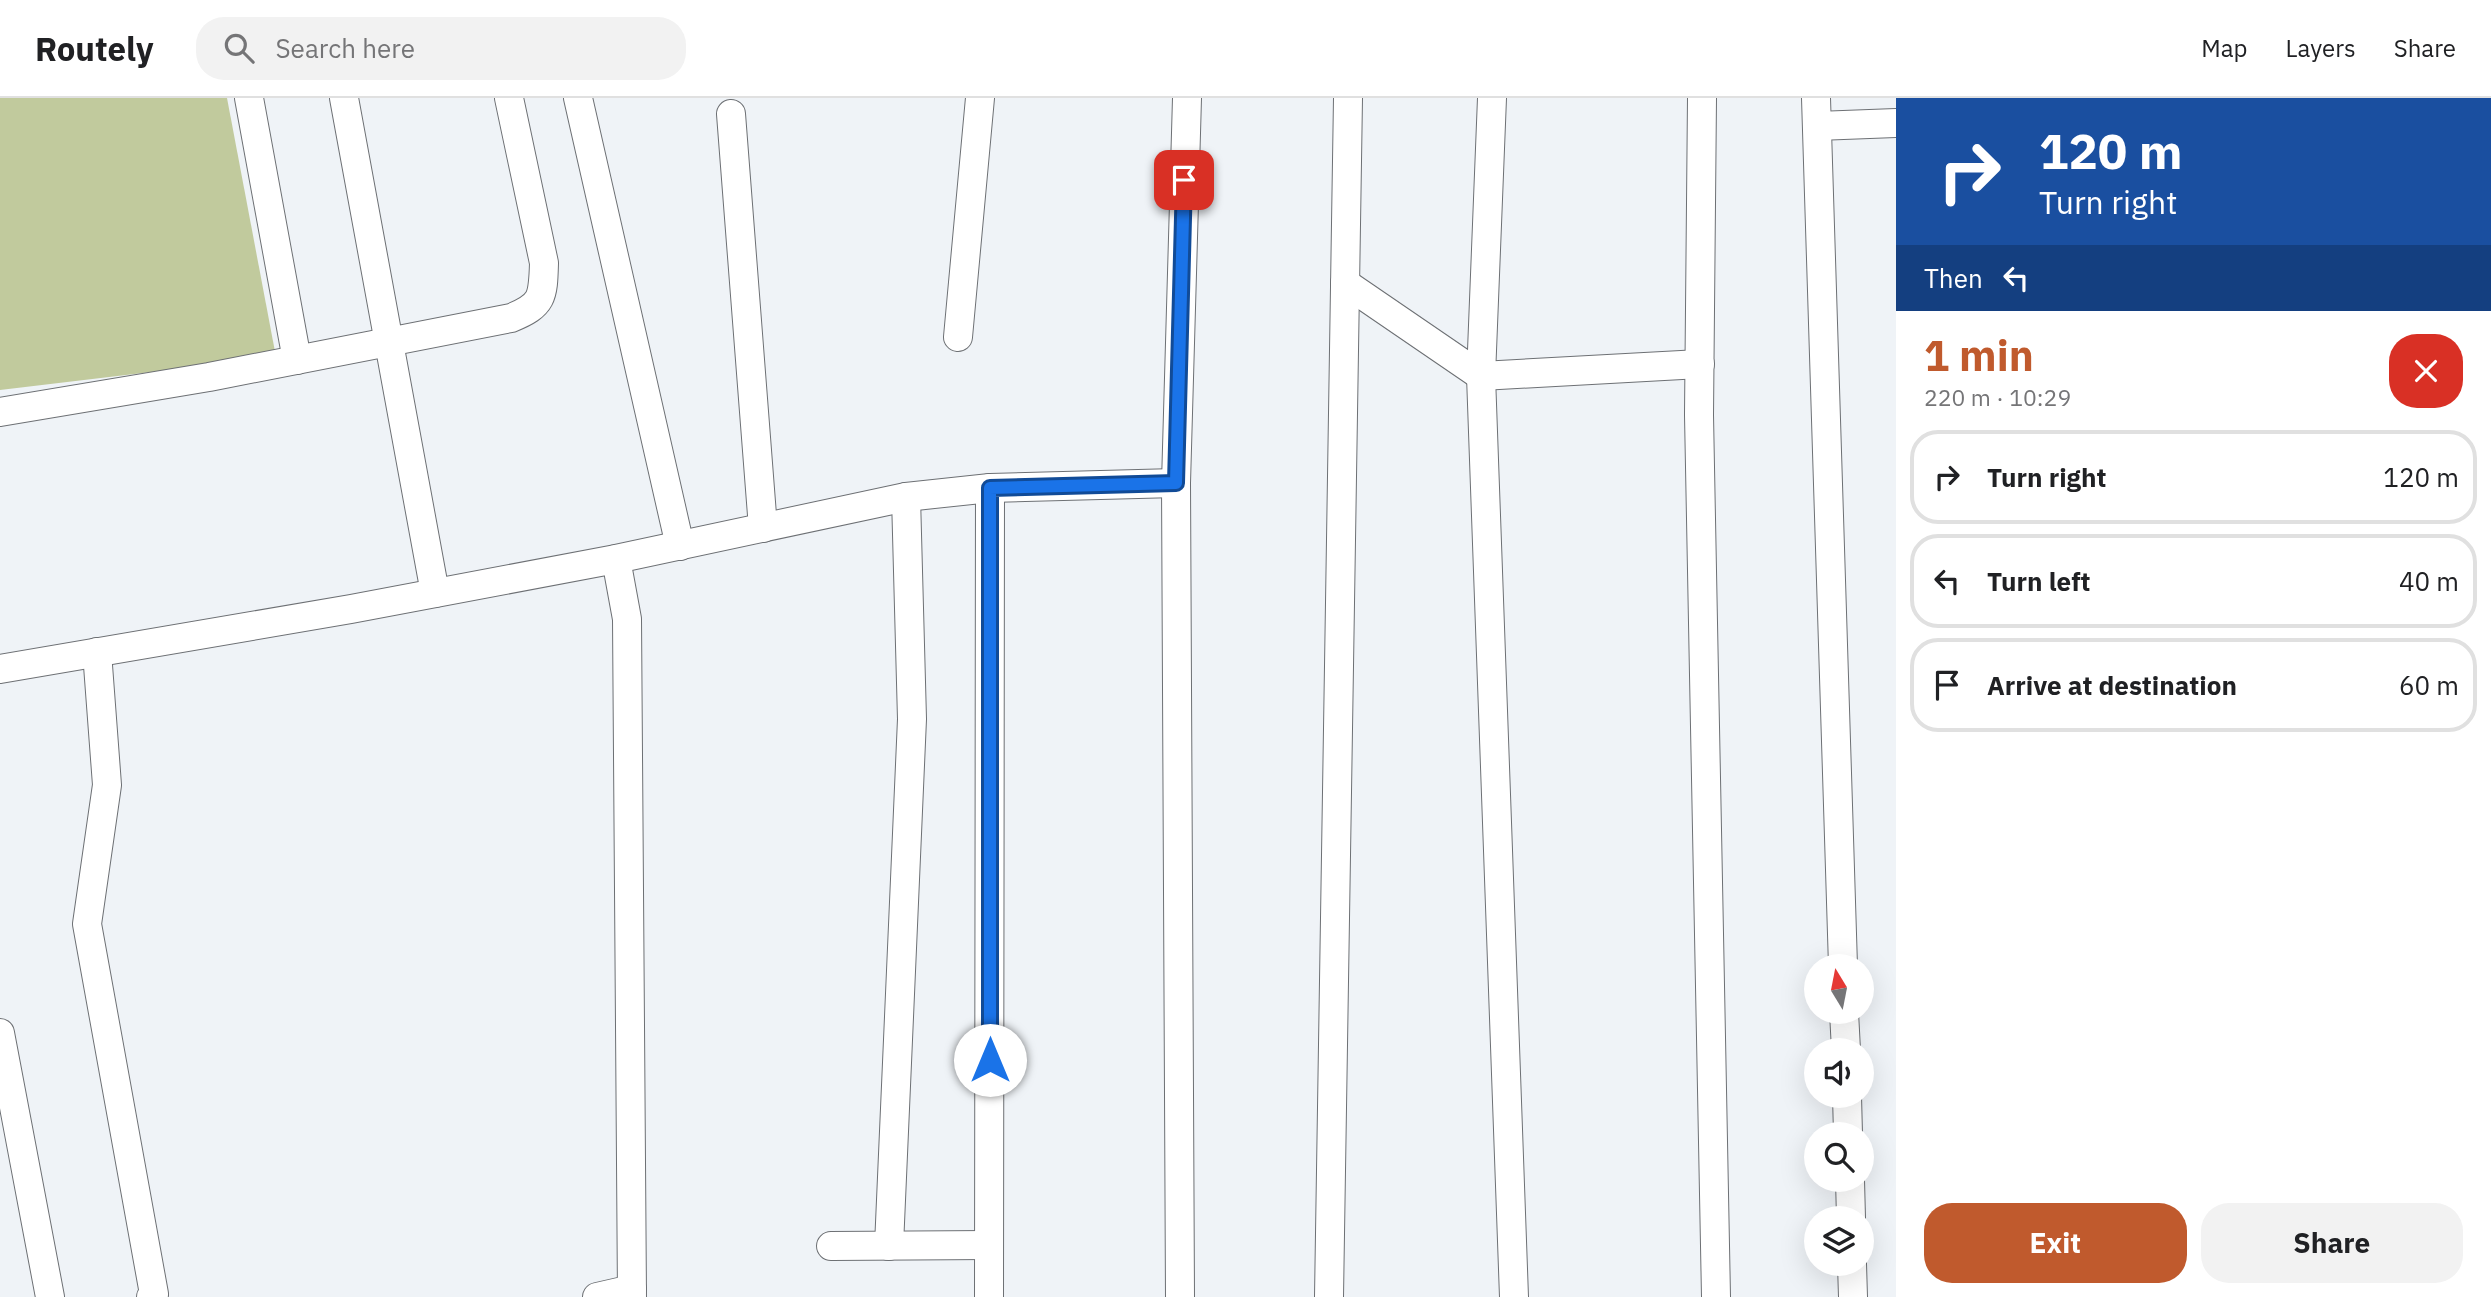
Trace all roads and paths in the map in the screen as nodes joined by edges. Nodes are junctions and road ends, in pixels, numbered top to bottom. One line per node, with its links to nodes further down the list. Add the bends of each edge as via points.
1 (249, 98): 17 (street)
2 (344, 98): 16 (street)
3 (509, 98): 16 (street, via 544,263 543,289 533,309 511,318)
4 (578, 98): 25 (street)
5 (980, 98): 15 (street)
6 (1187, 98): 21 (street)
7 (1348, 98): 14 (street)
8 (1492, 98): 19 (street)
9 (1702, 98): 18 (street)
10 (1816, 98): 13 (street)
11 (731, 114): 24 (street)
12 (1896, 123): 13 (street)
13 (1817, 126): 30 (street)
14 (1345, 283): 19 (street); 42 (street)
15 (958, 337)
16 (387, 342): 17 (street); 27 (street)
17 (297, 360): 20 (street)
18 (1700, 365): 19 (street); 44 (street)
19 (1481, 376): 43 (street)
20 (0, 411)
21 (1176, 483): 22 (street); 41 (street)
22 (990, 488): 23 (street); 32 (street)
23 (906, 497): 24 (street); 34 (street, via 912,719)
24 (763, 528): 25 (street)
25 (680, 546): 26 (street)
26 (616, 559): 27 (street); 36 (street, via 627,619)
27 (435, 593): 28 (street)
28 (97, 652): 29 (street); 38 (street, via 107,785 87,924 155,1294)
29 (0, 669)
30 (1843, 954)
31 (0, 1033): 37 (street)
32 (989, 1245): 34 (street); 40 (street)
33 (831, 1246): 34 (street)
34 (890, 1246)
35 (1852, 1276): 45 (street)
36 (632, 1293): 39 (street)
37 (50, 1297)
38 (151, 1297)
39 (597, 1297)
40 (989, 1297)
41 (1180, 1297)
42 (1329, 1297)
43 (1514, 1297)
44 (1716, 1297)
45 (1853, 1297)

